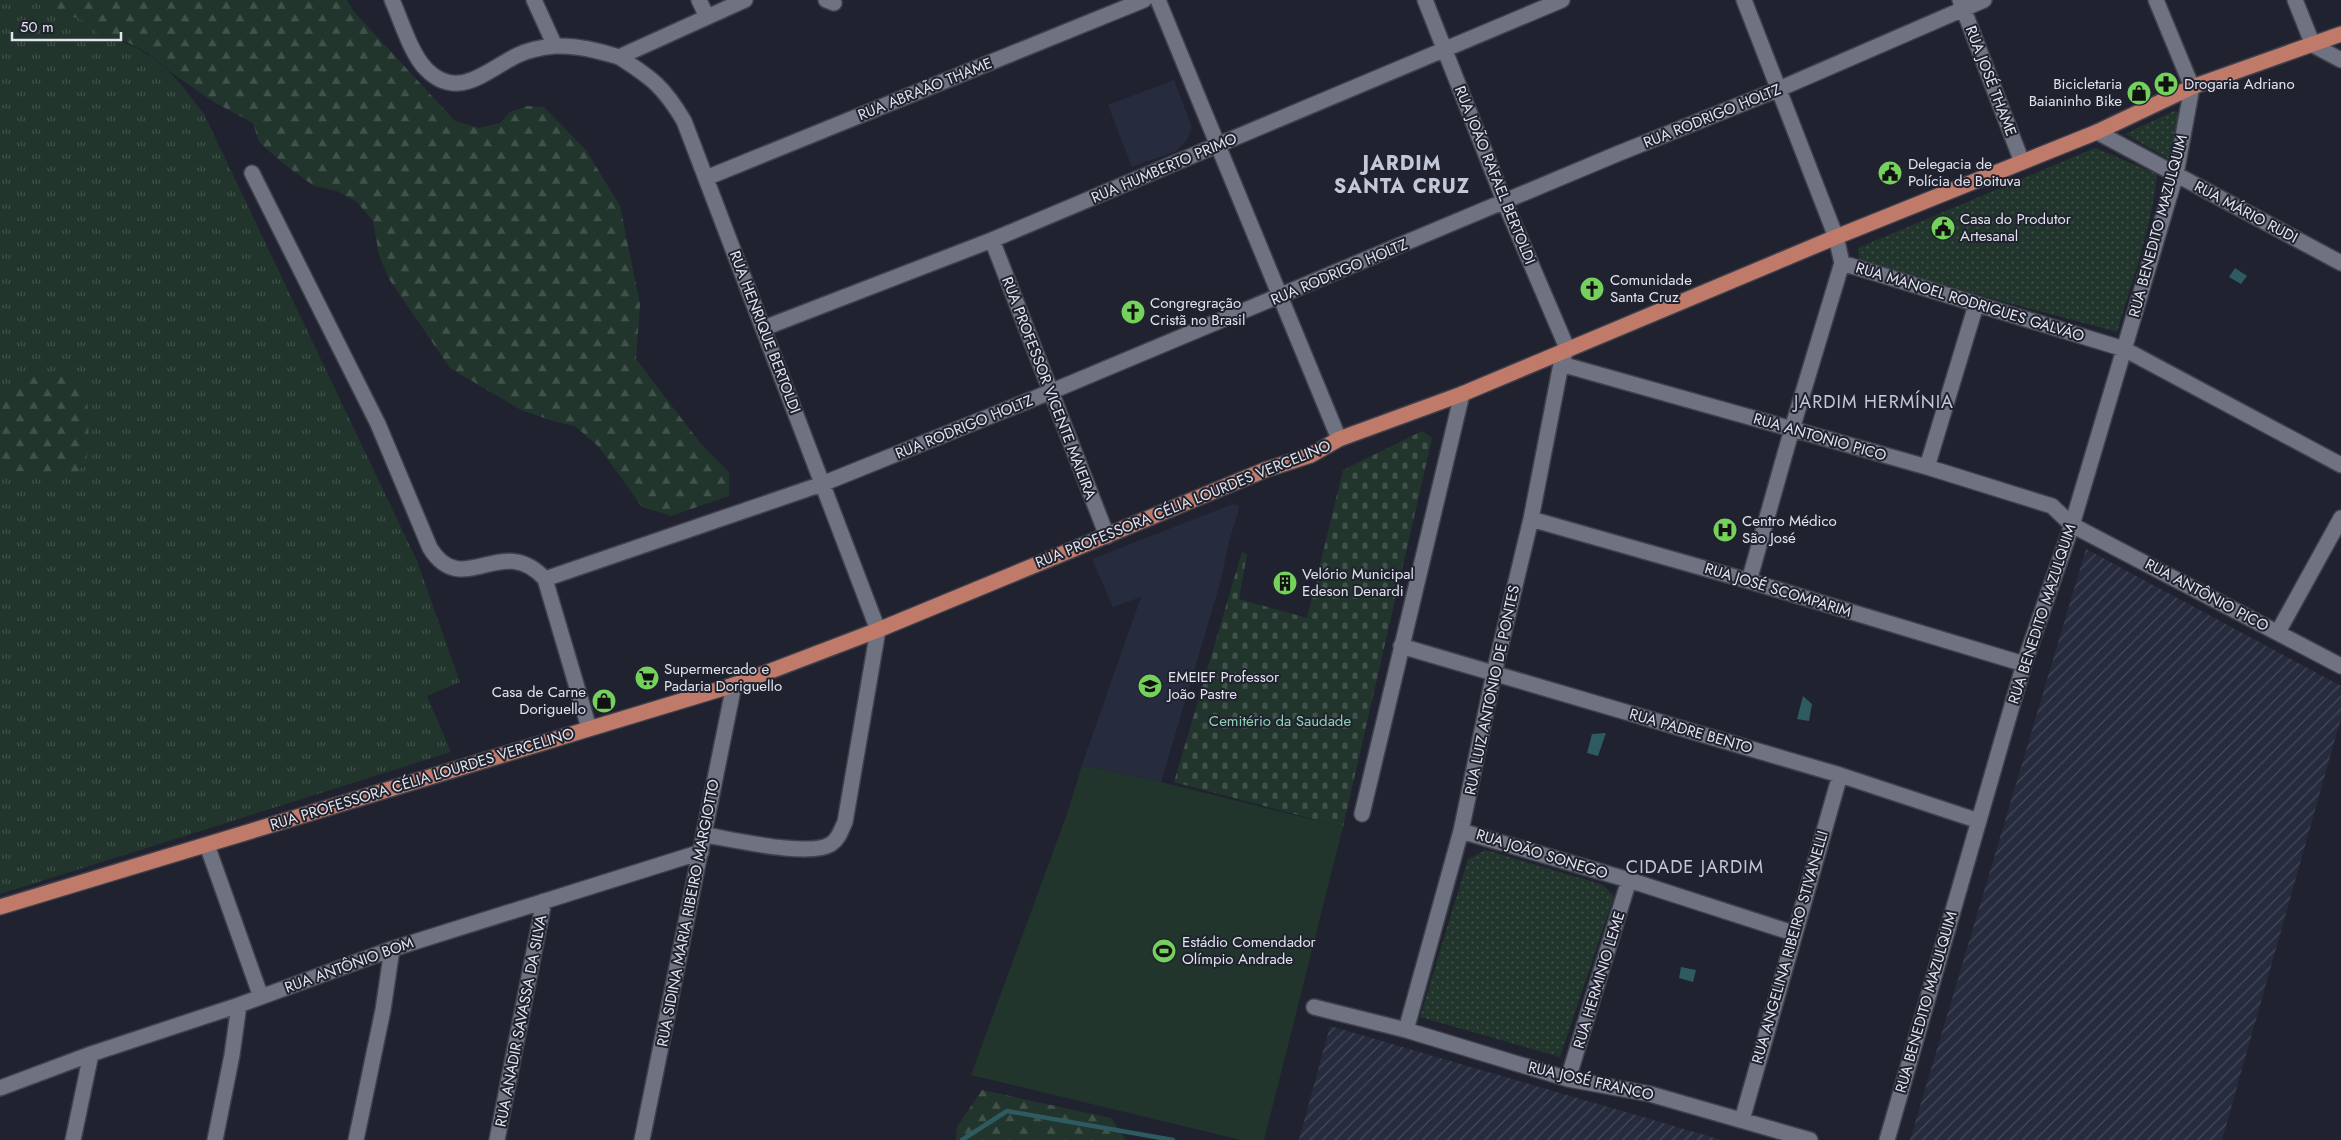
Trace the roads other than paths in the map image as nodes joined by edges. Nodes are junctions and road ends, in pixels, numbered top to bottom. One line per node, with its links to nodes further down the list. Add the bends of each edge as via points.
1 (392, 0): 17 (street, RUA HENRIQUE BERTOLDI, via 425,68 448,82 476,80 520,54)
2 (534, 0): 17 (street)
3 (700, 0): 14 (street)
4 (745, 0): 14 (street)
5 (1144, 0): 28 (street, RUA ABRAÃO THAME)
6 (1158, 0): 24 (street)
7 (1425, 0): 18 (street, RUA JOÃO RAFAEL BERTOLDI)
8 (1562, 0): 18 (street, RUA HUMBERTO PRIMO)
9 (1744, 0): 22 (street, RUA MANOEL RODRIGUES GALVÃO)
10 (1984, 0): 13 (street, RUA RODRIGO HOLTZ)
11 (2156, 0): 21 (street)
12 (2295, 0): 16 (street)
13 (1961, 4): 22 (street, RUA RODRIGO HOLTZ); 25 (street, RUA JOSÉ THAME)
14 (707, 17): 19 (street)
15 (2341, 34): 16 (main road, RUA PROFESSORA CÉLIA LOURDES VERCELINO)
16 (2313, 45): 20 (street); 21 (main road, RUA PROFESSORA CÉLIA LOURDES VERCELINO)
17 (555, 46): 19 (street, RUA HENRIQUE BERTOLDI, via 591,49)
18 (1444, 50): 24 (street, RUA HUMBERTO PRIMO); 29 (street, RUA JOÃO RAFAEL BERTOLDI)
19 (619, 57): 28 (street, RUA HENRIQUE BERTOLDI, via 650,77 670,96 684,121)
20 (2341, 60)
21 (2192, 87): 23 (main road, RUA PROFESSORA CÉLIA LOURDES VERCELINO); 27 (street, RUA BENEDITO MAZULQUIM)
22 (1779, 89): 29 (street, RUA RODRIGO HOLTZ); 30 (street, RUA MANOEL RODRIGUES GALVÃO)
23 (2097, 132): 25 (main road, RUA PROFESSORA CÉLIA LOURDES VERCELINO); 27 (street, RUA MÁRIO RUDI)
24 (1218, 145): 31 (street, RUA HUMBERTO PRIMO); 34 (street)
25 (2022, 162): 30 (main road, RUA PROFESSORA CÉLIA LOURDES VERCELINO)
26 (252, 173): 51 (street, via 378,424 436,558 445,565 467,570 509,560 523,562 536,568)
27 (2176, 174): 33 (street, RUA MÁRIO RUDI); 38 (street, RUA BENEDITO MAZULQUIM)
28 (706, 178): 36 (street, RUA HENRIQUE BERTOLDI)
29 (1505, 203): 34 (street, RUA RODRIGO HOLTZ); 37 (street, RUA JOÃO RAFAEL BERTOLDI)
30 (1836, 237): 32 (street, RUA MANOEL RODRIGUES GALVÃO); 37 (main road, RUA PROFESSORA CÉLIA LOURDES VERCELINO)
31 (992, 240): 36 (street, RUA HUMBERTO PRIMO); 40 (street, RUA PROFESSOR VICENTE MAIEIRA)
32 (1842, 263): 35 (street, RUA MANOEL RODRIGUES GALVÃO); 42 (street)
33 (2341, 263)
34 (1279, 297): 40 (street, RUA RODRIGO HOLTZ); 43 (street)
35 (1976, 305): 38 (street, RUA MANOEL RODRIGUES GALVÃO); 45 (street)
36 (764, 328): 46 (street, RUA HENRIQUE BERTOLDI)
37 (1567, 348): 39 (street, RUA LUIZ ANTONIO DE PONTES); 41 (main road, RUA PROFESSORA CÉLIA LOURDES VERCELINO)
38 (2124, 349): 44 (street); 49 (street, RUA BENEDITO MAZULQUIM)
39 (1561, 364): 42 (street, RUA ANTONIO PICO); 48 (street, RUA LUIZ ANTONIO DE PONTES)
40 (1050, 392): 46 (street, RUA RODRIGO HOLTZ); 50 (street, RUA PROFESSOR VICENTE MAIEIRA)
41 (1462, 394): 43 (main road, RUA PROFESSORA CÉLIA LOURDES VERCELINO); 55 (street)
42 (1792, 429): 45 (street, RUA ANTONIO PICO); 52 (street)
43 (1339, 439): 50 (main road, RUA PROFESSORA CÉLIA LOURDES VERCELINO, via 1311,455 1265,470)
44 (2341, 465)
45 (1927, 466): 49 (street, RUA ANTONIO PICO, via 2052,506)
46 (822, 484): 51 (street, RUA RODRIGO HOLTZ); 53 (street, RUA HENRIQUE BERTOLDI)
47 (2341, 518): 54 (street)
48 (1531, 519): 52 (street, RUA JOSÉ SCOMPARIM); 58 (street, RUA LUIZ ANTONIO DE PONTES)
49 (2072, 525): 54 (street, RUA ANTÔNIO PICO); 56 (street, RUA BENEDITO MAZULQUIM)
50 (1107, 536): 53 (main road, RUA PROFESSORA CÉLIA LOURDES VERCELINO)
51 (546, 579): 60 (street)
52 (1749, 581): 56 (street, RUA JOSÉ SCOMPARIM)
53 (878, 630): 59 (main road, RUA PROFESSORA CÉLIA LOURDES VERCELINO); 65 (street, via 846,814 835,841 825,847 790,848)
54 (2278, 632): 57 (street, RUA ANTÔNIO PICO)
55 (1401, 646): 58 (street, RUA PADRE BENTO); 62 (street)
56 (2024, 664): 63 (street, RUA BENEDITO MAZULQUIM)
57 (2341, 666)
58 (1494, 673): 61 (street, RUA PADRE BENTO); 64 (street, RUA LUIZ ANTONIO DE PONTES)
59 (734, 685): 60 (main road, RUA PROFESSORA CÉLIA LOURDES VERCELINO); 65 (street, RUA SIDINA MARIA RIBEIRO MARGIOTTO)
60 (589, 728): 66 (main road, RUA PROFESSORA CÉLIA LOURDES VERCELINO)
61 (1840, 775): 63 (street, RUA PADRE BENTO); 71 (street, RUA ANGELINA RIBEIRO STIVANELLI)
62 (1362, 814)
63 (1979, 821): 87 (street, RUA BENEDITO MAZULQUIM)
64 (1461, 830): 68 (street, RUA JOÃO SONEGO); 76 (street, RUA LUIZ ANTONIO DE PONTES)
65 (704, 835): 67 (street, RUA SIDINA MARIA RIBEIRO MARGIOTTO)
66 (207, 845): 70 (main road, RUA PROFESSORA CÉLIA LOURDES VERCELINO); 73 (street)
67 (701, 852): 69 (street, RUA ANTÔNIO BOM); 85 (street, RUA SIDINA MARIA RIBEIRO MARGIOTTO)
68 (1629, 880): 71 (street, RUA JOÃO SONEGO); 78 (street, RUA HERMINIO LEME)
69 (544, 901): 72 (street, RUA ANTÔNIO BOM); 84 (street, RUA ANADIR SAVASSA DA SILVA)
70 (0, 907)
71 (1793, 933): 80 (street, RUA ANGELINA RIBEIRO STIVANELLI)
72 (392, 949): 73 (street, RUA ANTÔNIO BOM); 83 (street)
73 (261, 997): 74 (street, RUA ANTÔNIO BOM)
74 (239, 1005): 77 (street, RUA ANTÔNIO BOM); 82 (street)
75 (1314, 1007): 76 (street, RUA JOSÉ FRANCO)
76 (1406, 1030): 78 (street, RUA JOSÉ FRANCO)
77 (91, 1054): 79 (street, RUA ANTÔNIO BOM); 81 (street)
78 (1568, 1079): 80 (street, RUA JOSÉ FRANCO, via 1650,1094)
79 (0, 1088)
80 (1742, 1120): 86 (street, RUA JOSÉ FRANCO)
81 (73, 1140)
82 (215, 1140)
83 (356, 1140)
84 (498, 1140)
85 (642, 1140)
86 (1810, 1140)
87 (1887, 1140)

